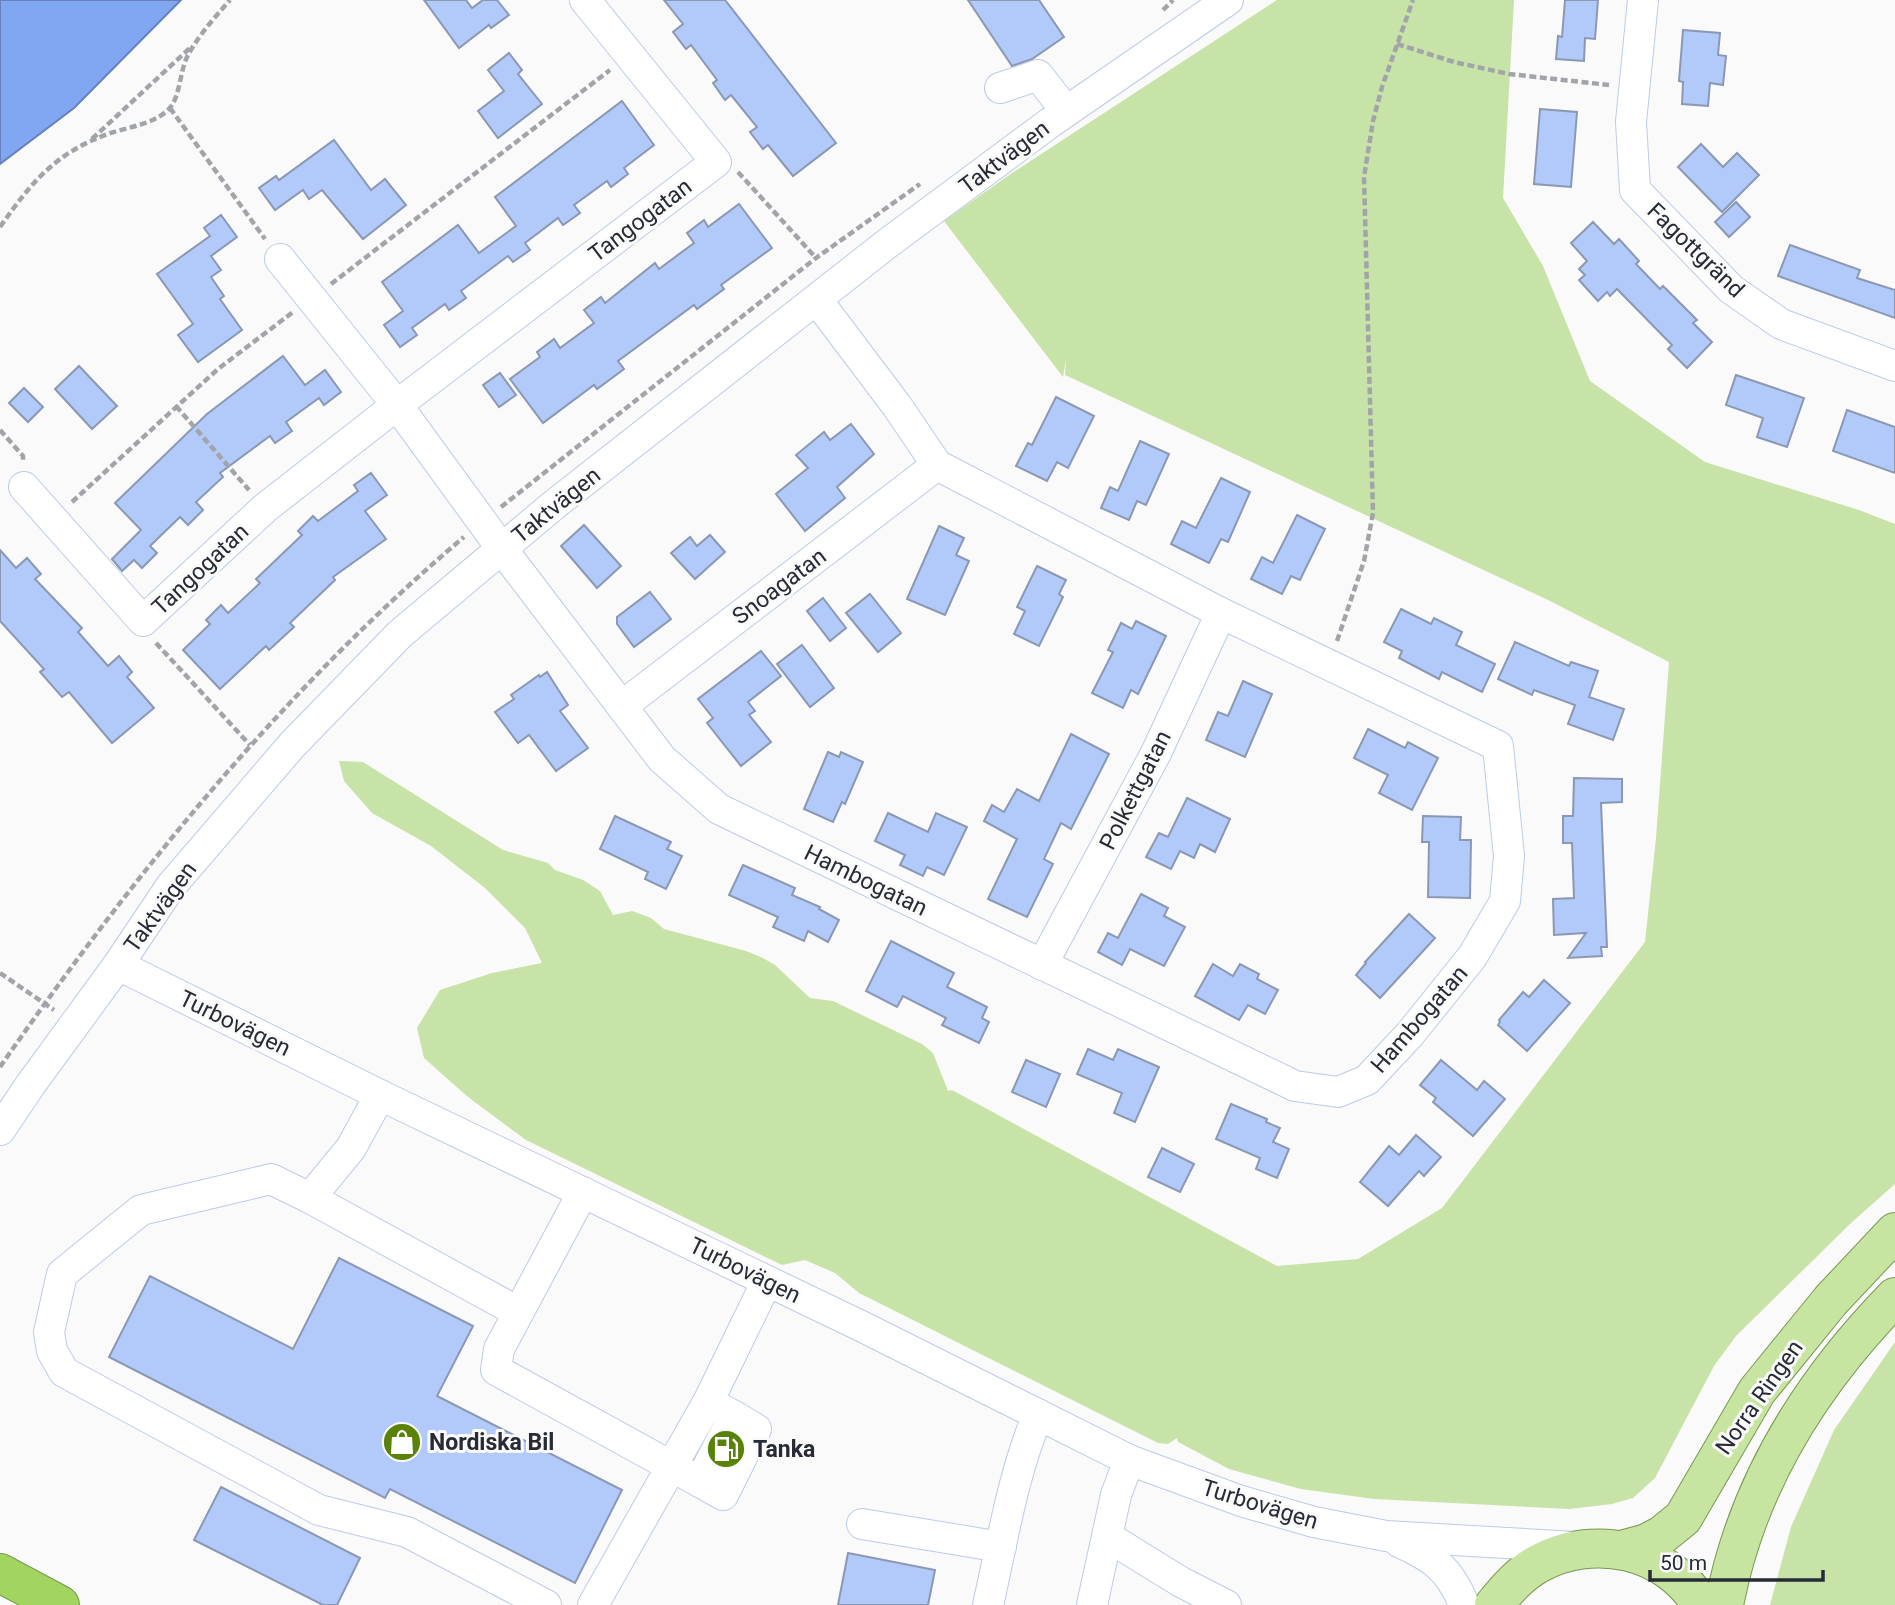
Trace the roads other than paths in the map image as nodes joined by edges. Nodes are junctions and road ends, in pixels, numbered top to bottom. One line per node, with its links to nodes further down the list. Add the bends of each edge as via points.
1 (585, 0): 9 (street, Tangogatan, via 716,162)
2 (1228, 0): 5 (street, Taktvägen)
3 (1643, 0): 8 (street, Fagottgränd, via 1632,122 1635,190 1731,289 1781,324)
4 (1000, 88): 5 (street, via 1038,75)
5 (1066, 111): 7 (street, Taktvägen)
6 (280, 259): 9 (street)
7 (827, 292): 10 (street, Hambogatan); 12 (street, Taktvägen)
8 (1895, 366)
9 (397, 405): 11 (street, Tangogatan, via 265,508 143,621); 12 (street)
10 (937, 465): 13 (street, Hambogatan); 14 (street, Snoagatan)
11 (24, 487)
12 (502, 549): 14 (street, Hambogatan); 15 (street, Taktvägen, via 400,634 292,745 171,886)
13 (1221, 613): 16 (street, Polkettgatan, via 1156,753); 16 (street, Hambogatan, via 1498,746 1509,856 1505,901 1472,957 1410,1034 1367,1080 1338,1091 1295,1086)
14 (622, 706): 16 (street, Hambogatan, via 662,759 719,809)
15 (118, 965): 17 (street, Turbovägen); 18 (street, Taktvägen)
16 (1042, 965)
17 (380, 1095): 19 (street, Turbovägen); 20 (street, via 351,1148)
18 (0, 1130)
19 (583, 1192): 22 (street, Turbovägen); 24 (street)
20 (310, 1198): 24 (street); 39 (street, via 271,1179 141,1210 62,1274 49,1332 52,1351 64,1372 319,1510 407,1532)
21 (1895, 1233): 33 (main road, Norra Ringen, via 1823,1310 1757,1391 1683,1518 1647,1543)
22 (768, 1280): 25 (street); 26 (street, Turbovägen)
23 (1895, 1297): 47 (main road, Norra Ringen, via 1850,1345 1780,1446 1749,1514)
24 (518, 1312): 28 (street, via 499,1349 496,1370)
25 (708, 1402): 28 (street); 28 (street, via 756,1429 723,1494)
26 (1038, 1414): 27 (street, Turbovägen); 32 (street, via 1011,1492)
27 (1129, 1460): 30 (street, Turbovägen, via 1241,1501); 31 (street)
28 (672, 1466): 40 (street)
29 (862, 1524): 32 (street)
30 (1386, 1536): 33 (street, Turbovägen); 44 (street, Turbovägen, via 1437,1563)
31 (1108, 1538): 35 (street); 42 (street)
32 (1001, 1547): 41 (street)
33 (1605, 1549): 45 (main road, Norra Ringen, via 1554,1556 1536,1565); 46 (main road, via 1644,1556 1667,1569)
34 (0, 1573): 38 (highway)
35 (1187, 1594): 43 (street)
36 (0, 1600): 37 (highway)
37 (11, 1605)
38 (60, 1605)
39 (546, 1605)
40 (593, 1605)
41 (988, 1605)
42 (1092, 1605)
43 (1226, 1605)
44 (1464, 1605)
45 (1494, 1605)
46 (1701, 1605)
47 (1724, 1605)

